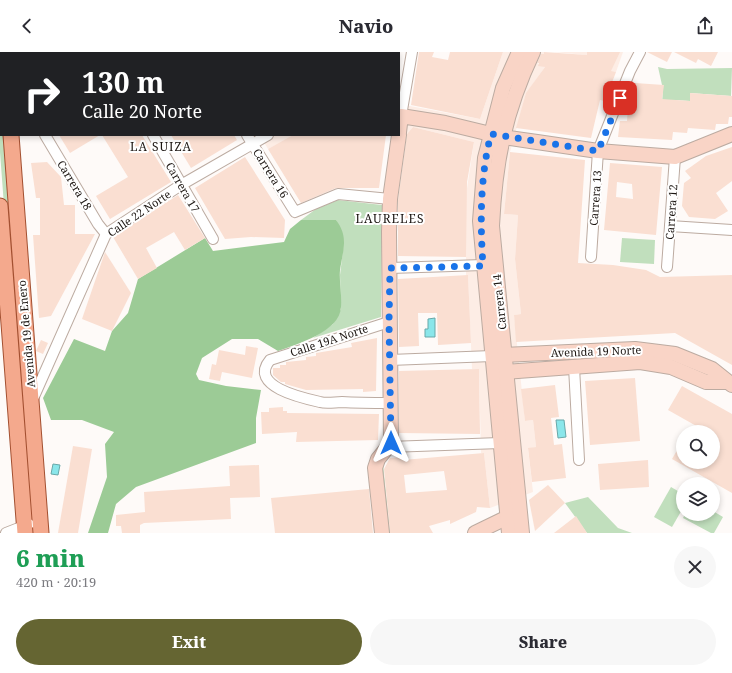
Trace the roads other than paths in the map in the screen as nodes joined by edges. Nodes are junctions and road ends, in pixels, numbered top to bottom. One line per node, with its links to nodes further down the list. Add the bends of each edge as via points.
1 (412, 52): 5 (street)
2 (519, 52): 7 (street, Carrera 14, via 504,88)
3 (533, 52): 7 (street, Carrera 14)
4 (640, 52): 14 (street, Carrera 13)
5 (400, 116): 7 (street)
6 (732, 134): 15 (street)
7 (497, 135): 14 (street); 24 (street, Carrera 14, via 485,158 480,221); 28 (street, Carrera 14, via 492,226)
8 (11, 136): 33 (main road, Avenida 19 de Enero)
9 (46, 136): 21 (street, Carrera 18)
10 (154, 136): 16 (street, Carrera 17)
11 (264, 136): 13 (street, Calle 22 Norte)
12 (399, 136): 17 (street)
13 (250, 139): 16 (street, Calle 22 Norte); 17 (street, Carrera 16, via 295,212 338,194)
14 (598, 151): 15 (street); 23 (street, Carrera 13)
15 (675, 157): 19 (street, Carrera 12)
16 (181, 185): 21 (street, Calle 22 Norte); 22 (street, Carrera 17)
17 (390, 199): 26 (street)
18 (0, 206): 34 (main road, Avenida 19 de Enero)
19 (670, 226): 20 (street); 25 (street, Carrera 12)
20 (732, 230)
21 (106, 234): 33 (street, Calle 22 Norte)
22 (213, 239)
23 (591, 257)
24 (483, 266): 26 (street); 28 (street, Carrera 14)
25 (667, 267)
26 (390, 268): 27 (street)
27 (389, 322): 29 (street); 35 (street, Calle 19A Norte, via 270,360 266,364 265,376 272,386 321,402)
28 (498, 356): 29 (street); 31 (street, Carrera 14); 32 (street, Avenida 19 Norte, via 647,350 675,354 712,368); 36 (street, Carrera 14)
29 (390, 360): 35 (street)
30 (574, 367): 31 (street, Avenida 19 Norte); 32 (street, Avenida 19 Norte, via 640,362 671,367 706,382); 38 (street)
31 (506, 372): 39 (street, Carrera 14)
32 (729, 383)
33 (32, 402): 34 (main road); 40 (main road, Avenida 19 de Enero)
34 (15, 403): 41 (main road, Avenida 19 de Enero)
35 (391, 403): 37 (street)
36 (500, 443): 37 (street); 39 (street, Carrera 14)
37 (389, 447): 43 (street, via 381,454 376,464)
38 (579, 460)
39 (514, 516): 44 (street); 45 (street, Carrera 14); 46 (street, Carrera 14)
40 (41, 528): 41 (street)
41 (25, 529): 42 (street)
42 (6, 533)
43 (382, 533)
44 (475, 533)
45 (509, 533)
46 (522, 533)

